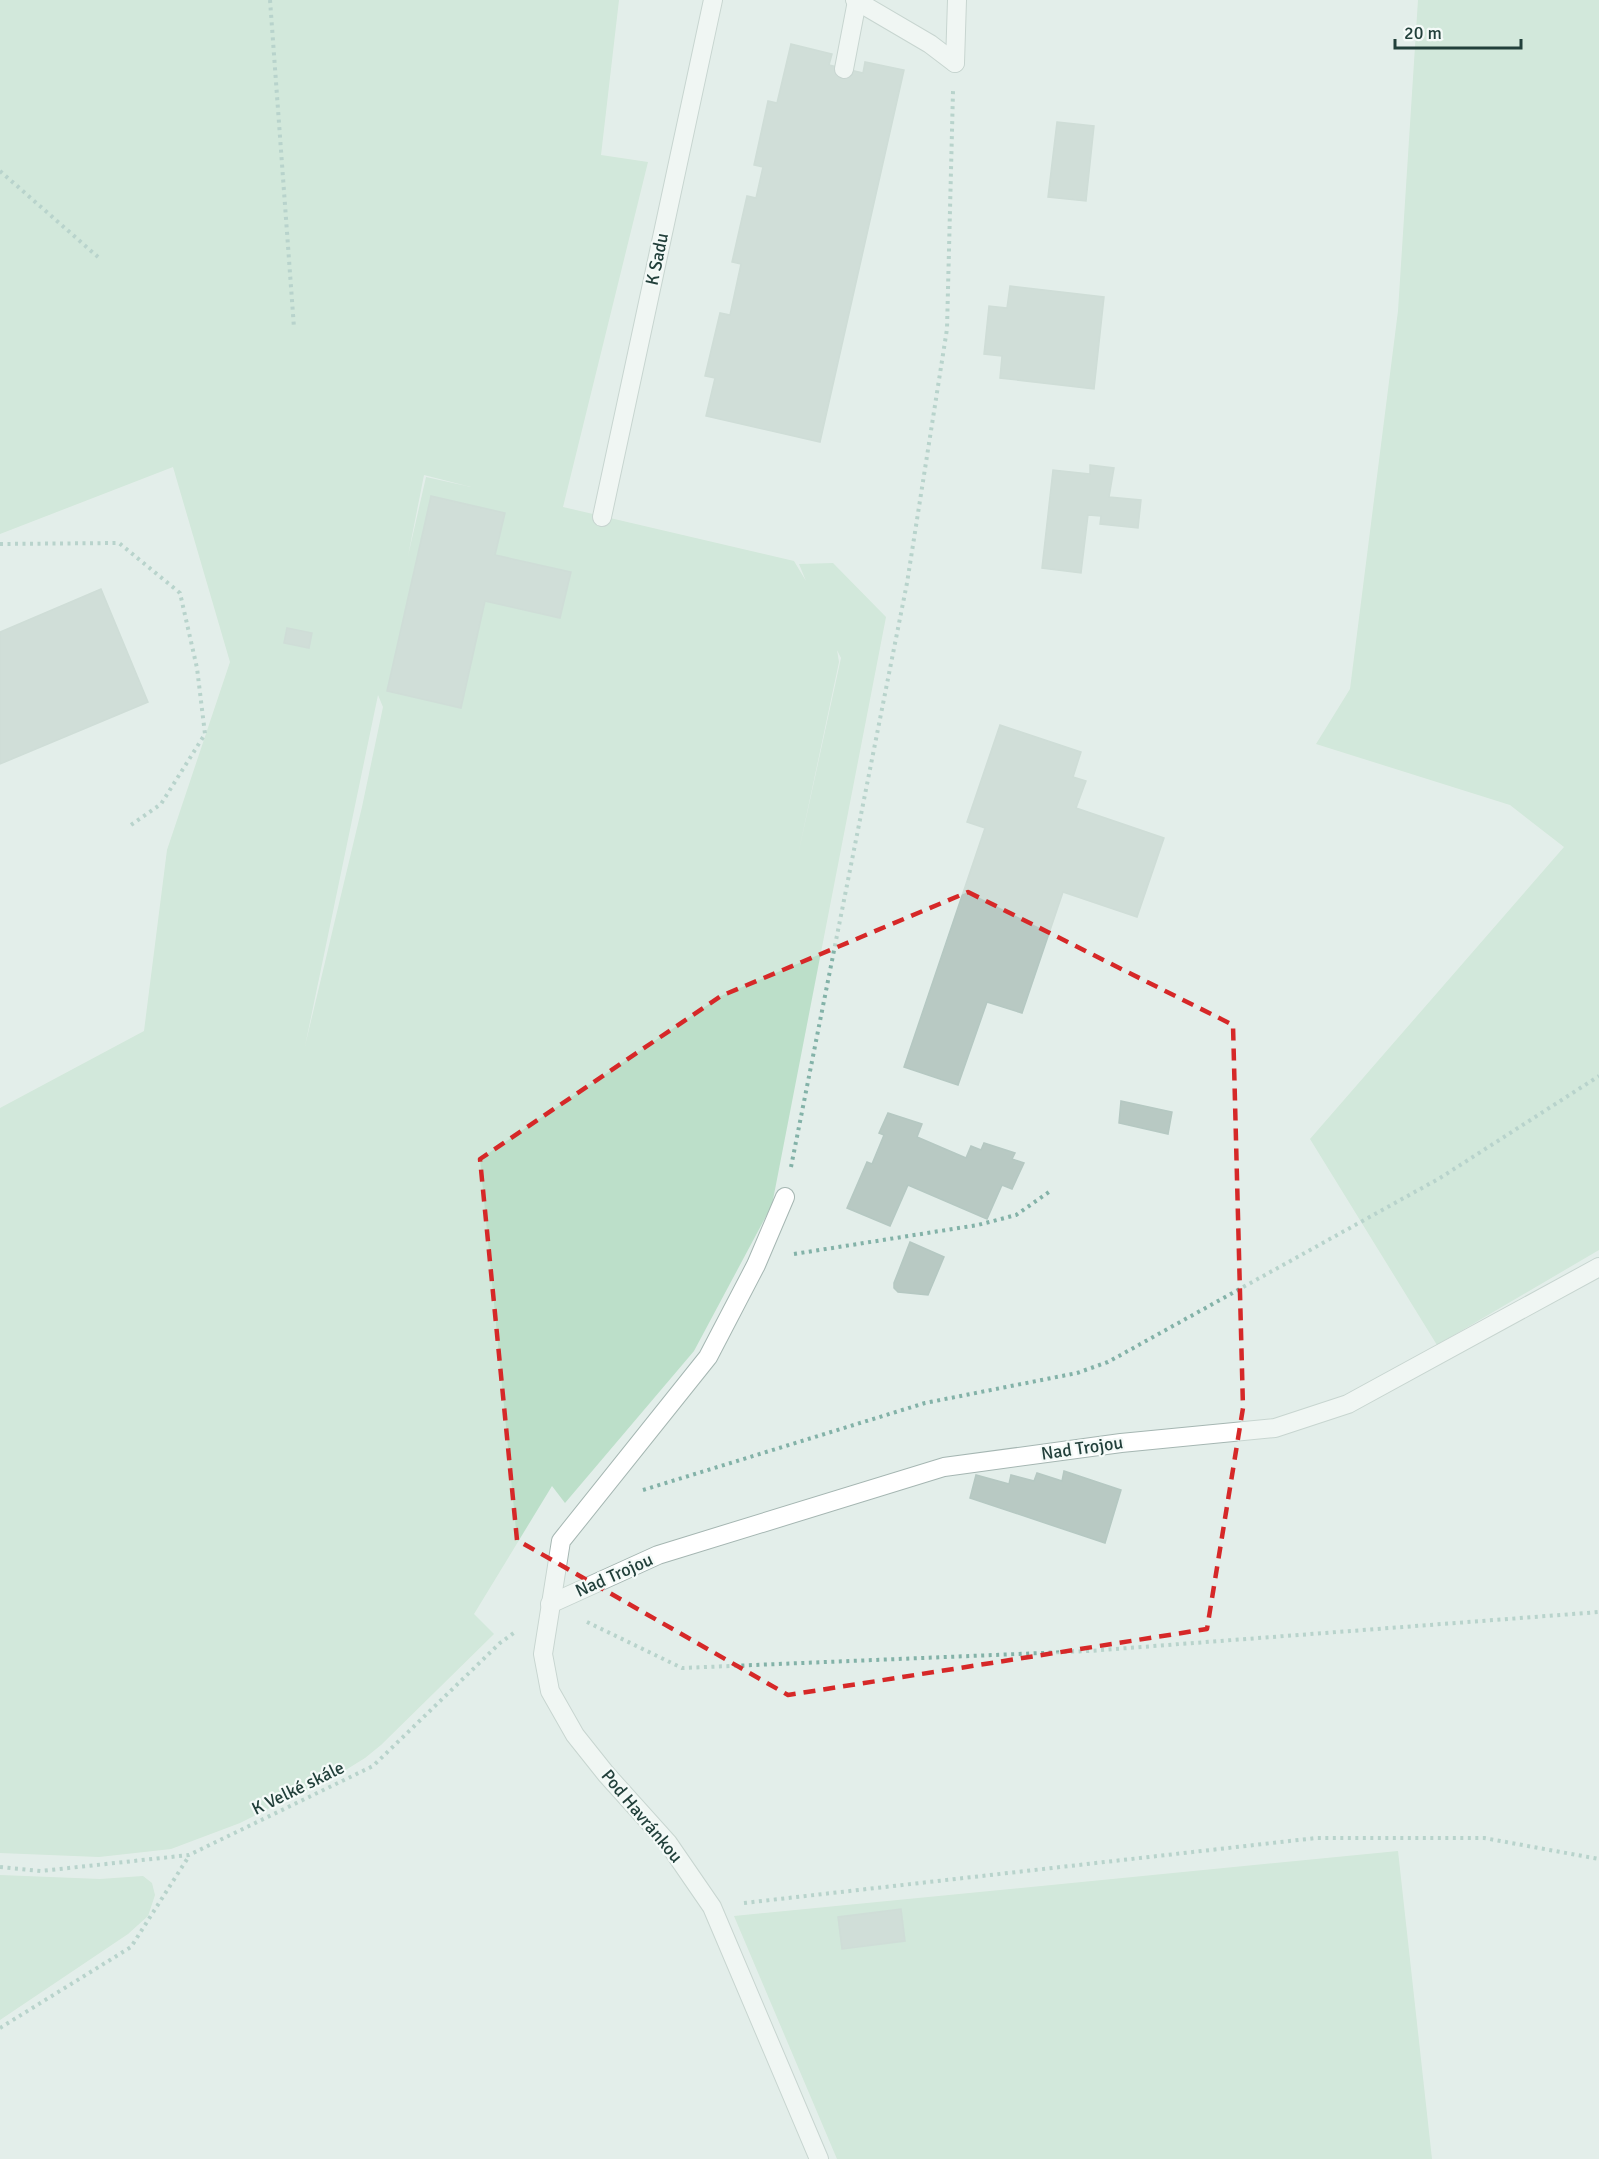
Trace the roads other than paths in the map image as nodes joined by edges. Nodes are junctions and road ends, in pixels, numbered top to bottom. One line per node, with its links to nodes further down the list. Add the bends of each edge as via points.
1 (713, 0): 5 (street, K Sadu)
2 (957, 0): 3 (street, via 955,63)
3 (856, 1): 4 (street)
4 (844, 69)
5 (602, 517)
6 (785, 1197): 8 (street, Pod Havránkou, via 756,1265 708,1357 561,1541)
7 (1599, 1268): 8 (street, Nad Trojou, via 1348,1404 1275,1428 1122,1443 944,1467 658,1555)
8 (550, 1604): 9 (street, Pod Havránkou, via 543,1654 550,1692 575,1735 668,1843 712,1907)
9 (819, 2159)

